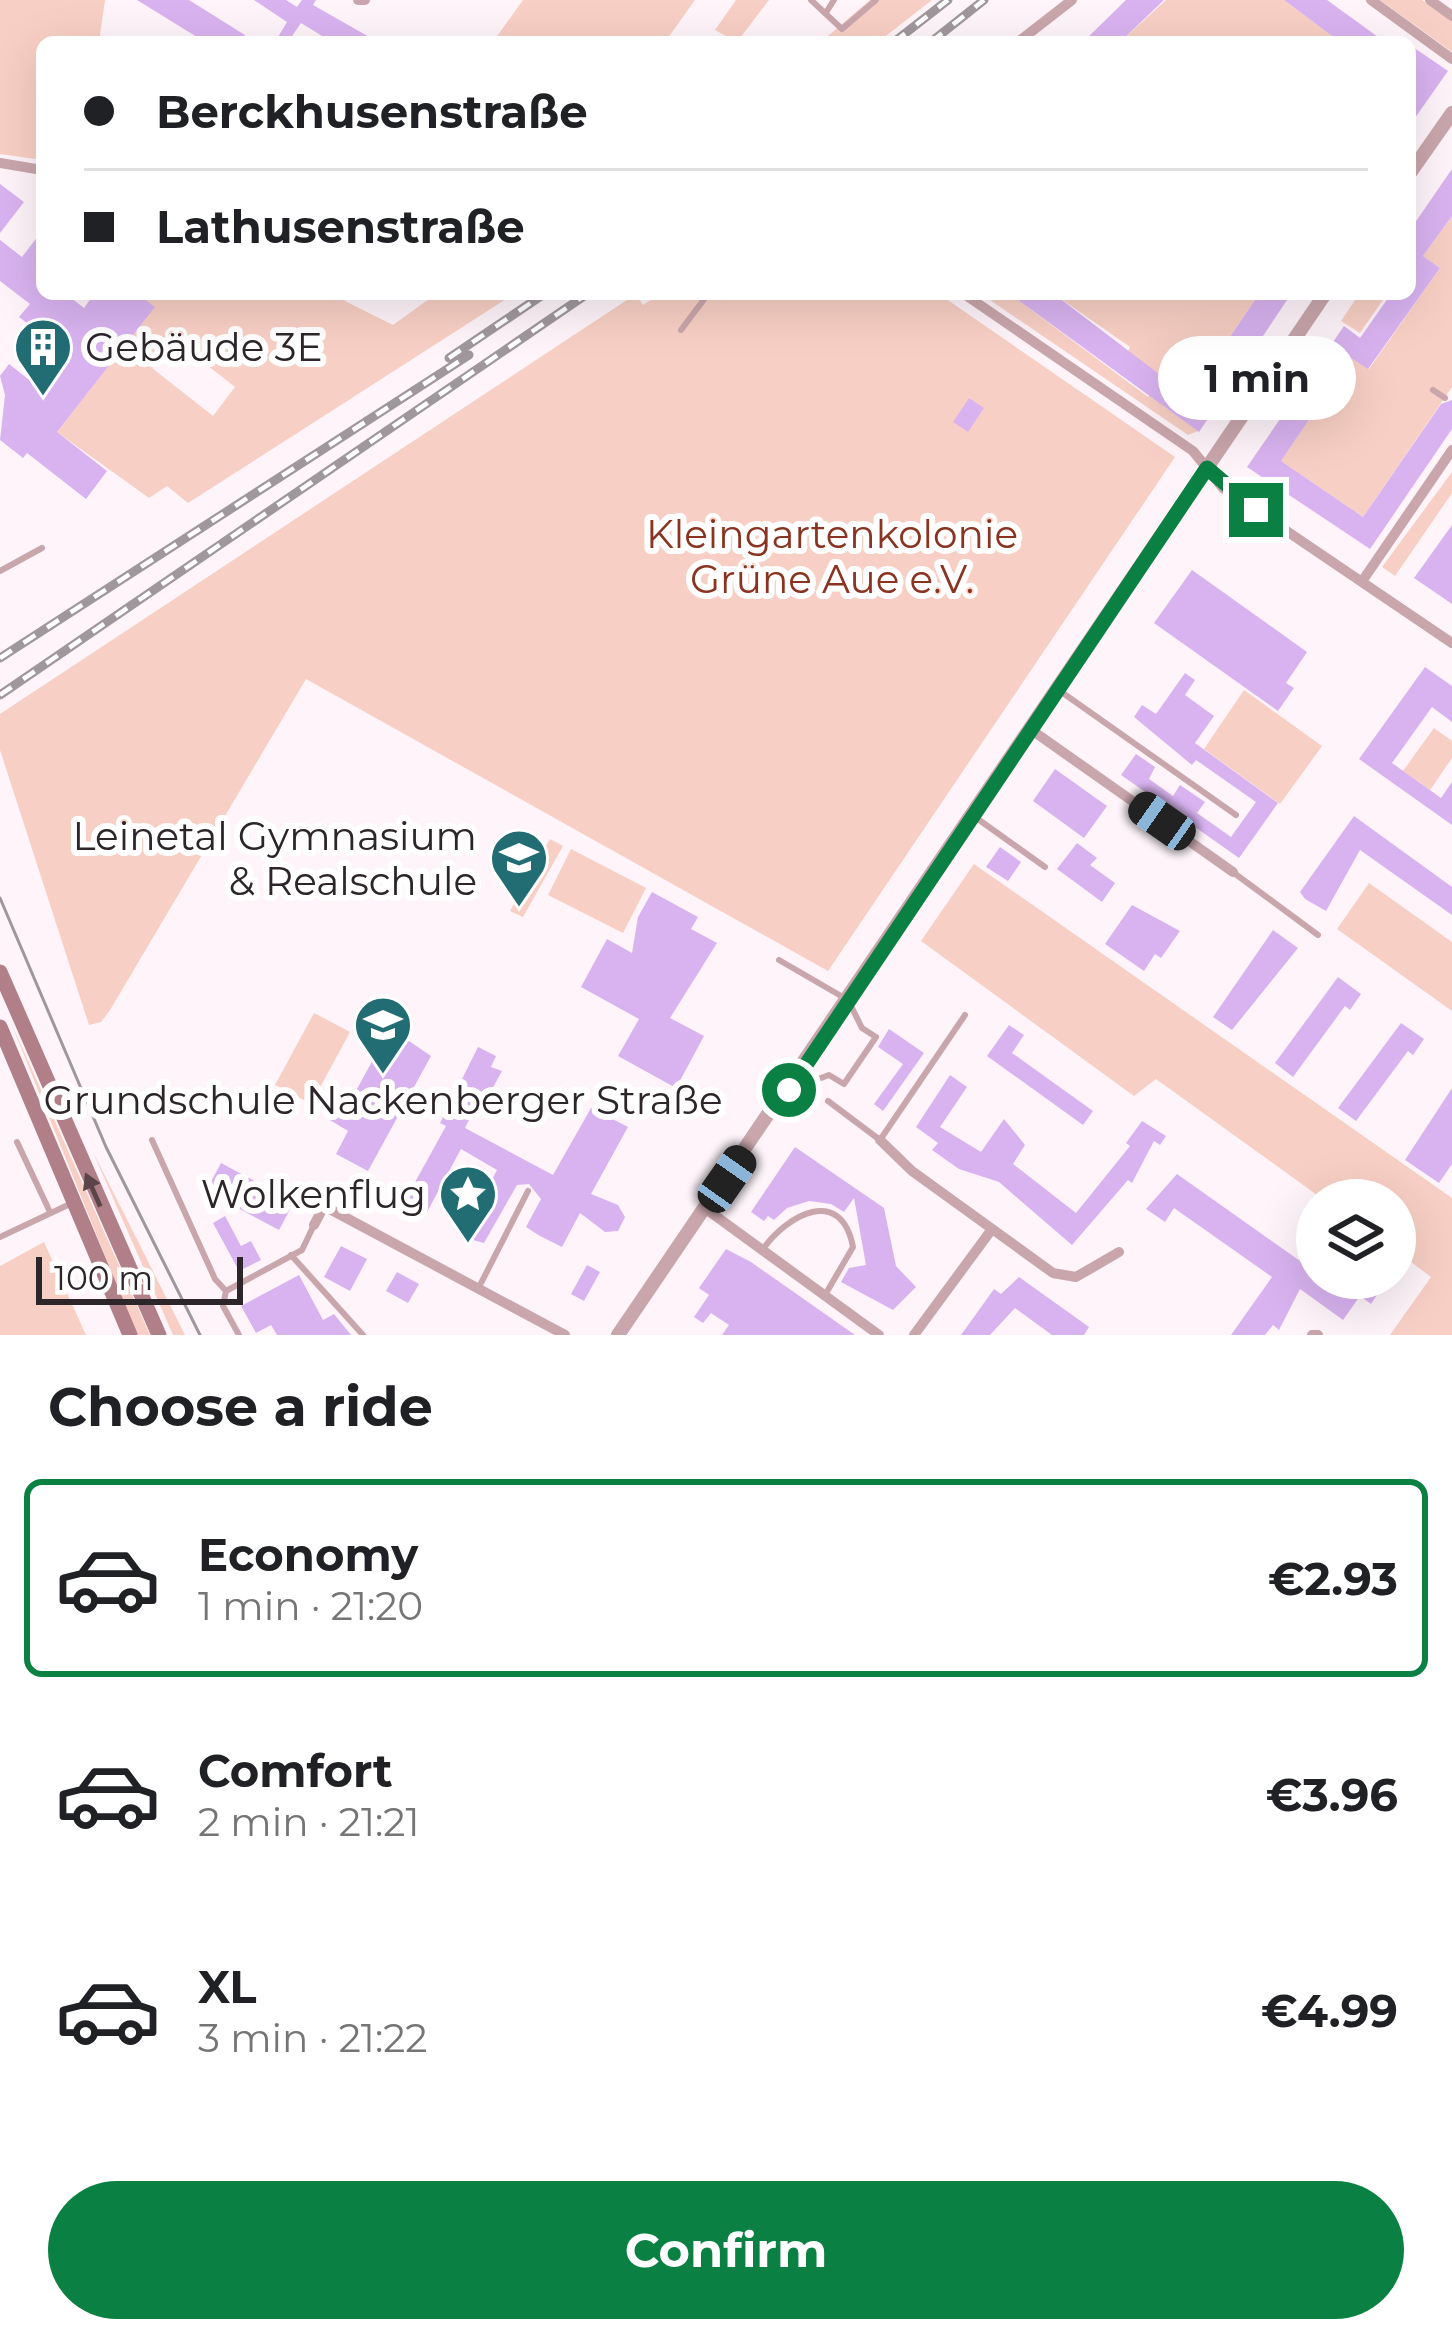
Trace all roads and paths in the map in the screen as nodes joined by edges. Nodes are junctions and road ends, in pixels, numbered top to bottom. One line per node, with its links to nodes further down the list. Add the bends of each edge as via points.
1 (811, 0): 7 (lane)
2 (834, 0): 7 (lane)
3 (876, 0): 7 (lane, via 842,29)
4 (1072, 0): 9 (street)
5 (1371, 0): 10 (street)
6 (1430, 0): 8 (street)
7 (826, 11)
8 (1452, 16)
9 (1027, 36)
10 (1452, 59)
11 (1452, 113): 13 (street)
12 (0, 163): 14 (street)
13 (1416, 164)
14 (36, 169)
15 (704, 300): 18 (lane)
16 (973, 300): 22 (street)
17 (1321, 300): 22 (street)
18 (681, 330)
19 (1433, 390): 20 (lane)
20 (1445, 398)
21 (1452, 450): 25 (street)
22 (1207, 468): 25 (street, via 1223,488); 27 (street)
23 (42, 548): 24 (lane)
24 (0, 572)
25 (1363, 580): 26 (street)
26 (1452, 643)
27 (1060, 691): 28 (street); 29 (lane)
28 (1033, 731): 30 (street); 32 (street)
29 (1236, 815)
30 (975, 817): 31 (lane); 36 (street)
31 (1045, 867)
32 (1233, 872): 33 (lane)
33 (1318, 935)
34 (779, 960): 36 (lane)
35 (0, 972): 60 (main road, one-way to 35)
36 (848, 1000): 39 (street); 39 (lane, via 876,1037 844,1084 830,1075)
37 (965, 1015): 42 (lane)
38 (0, 1027): 46 (main road)
39 (789, 1090): 48 (street)
40 (828, 1101): 42 (lane)
41 (152, 1140): 57 (lane)
42 (880, 1140): 51 (street)
43 (17, 1142): 49 (lane)
44 (332, 1190): 47 (lane)
45 (528, 1191): 56 (lane)
46 (73, 1203): 49 (lane); 59 (main road)
47 (324, 1206): 50 (street); 56 (street)
48 (706, 1208): 53 (street); 64 (street)
49 (50, 1212): 52 (lane)
50 (314, 1225): 55 (lane)
51 (992, 1229): 54 (street, via 1053,1273 1076,1277); 66 (street)
52 (0, 1237)
53 (763, 1249): 58 (street); 58 (lane, via 798,1213 838,1218 853,1247)
54 (1120, 1252)
55 (291, 1256): 57 (lane); 62 (lane)
56 (478, 1288): 63 (street)
57 (226, 1291): 61 (lane, via 223,1306)
58 (825, 1295): 65 (street)
59 (130, 1335)
60 (159, 1335)
61 (238, 1335)
62 (363, 1335)
63 (565, 1335)
64 (618, 1335)
65 (879, 1335)
66 (914, 1335)

